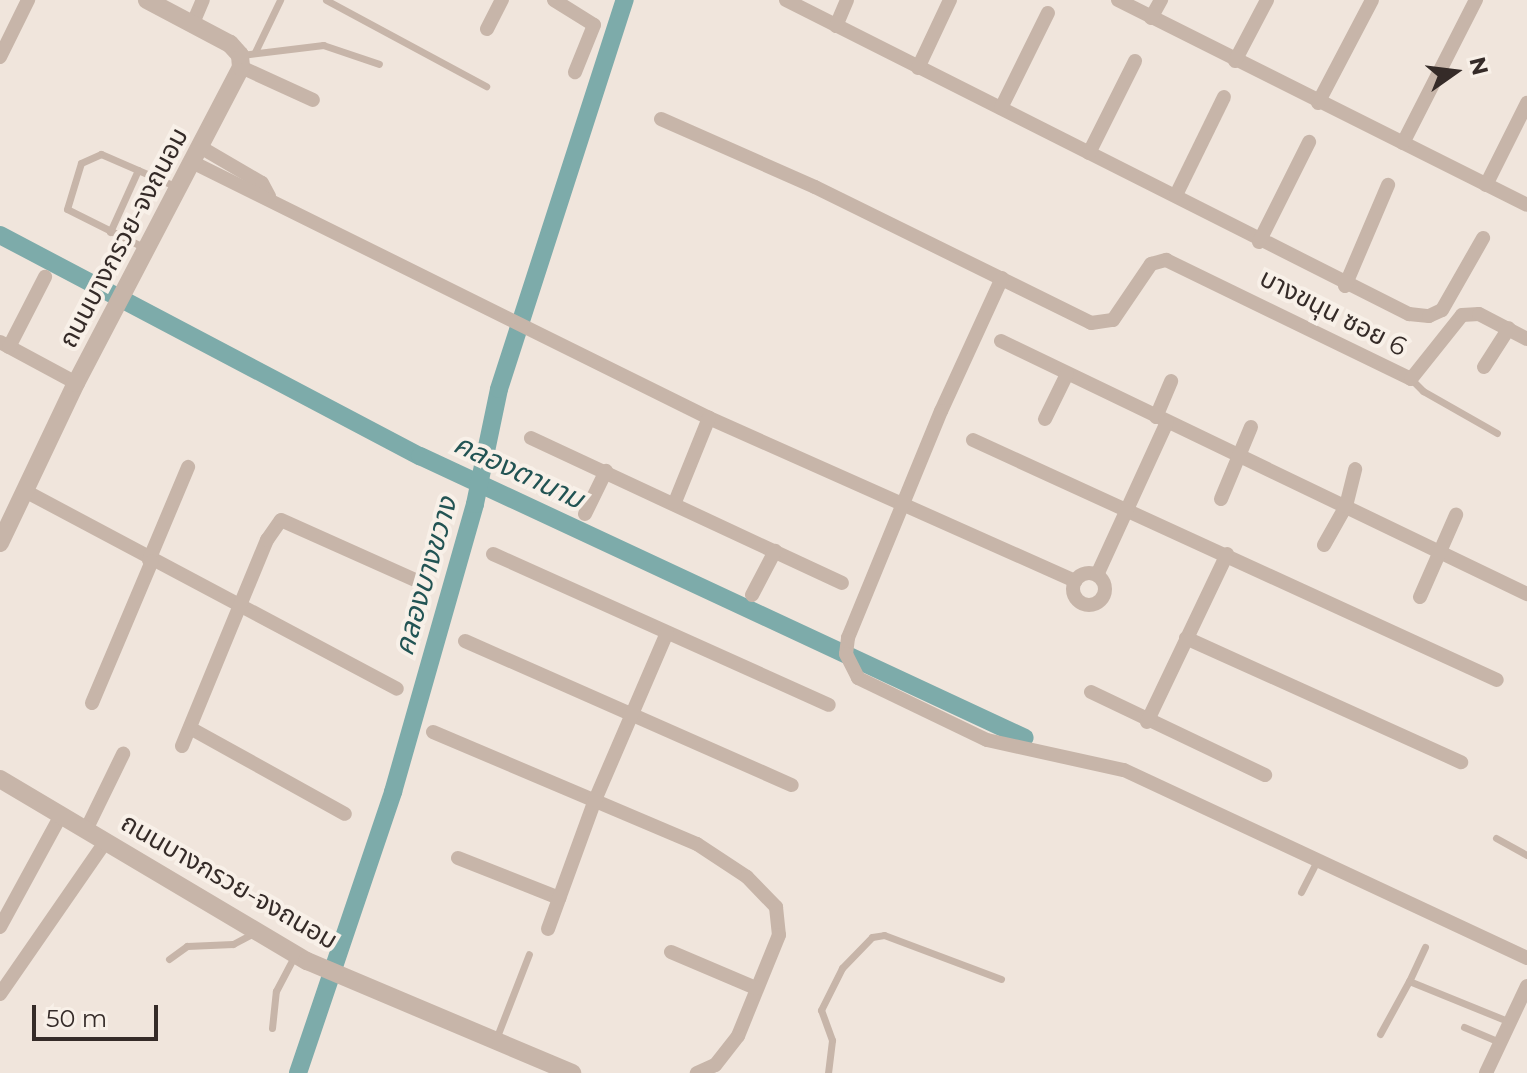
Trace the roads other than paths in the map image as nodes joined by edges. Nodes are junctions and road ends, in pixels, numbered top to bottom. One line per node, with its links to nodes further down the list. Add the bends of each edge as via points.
1 (28, 0): 21 (street)
2 (147, 0): 18 (street)
3 (203, 0): 18 (street)
4 (280, 0): 22 (lane)
5 (326, 0): 28 (lane)
6 (502, 0): 20 (street)
7 (554, 0): 27 (street, via 594,25 594,36)
8 (786, 0): 19 (street)
9 (847, 0): 19 (street)
10 (950, 0): 26 (street)
11 (1118, 0): 17 (street)
12 (1161, 0): 17 (street)
13 (1267, 0): 24 (street)
14 (1372, 0): 31 (street)
15 (1476, 0): 36 (street)
16 (1048, 13): 33 (street)
17 (1151, 18): 24 (street)
18 (193, 23): 22 (street)
19 (836, 26): 26 (street)
20 (487, 29)
21 (0, 57)
22 (245, 58): 25 (lane, via 323,45); 30 (street); 38 (street, ถนนบางกรวย-จงถนอม)
23 (1135, 61): 37 (street)
24 (1235, 61): 31 (street)
25 (379, 64)
26 (918, 68): 33 (street)
27 (575, 72)
28 (486, 86)
29 (1224, 97): 43 (street)
30 (313, 100)
31 (1318, 103): 36 (street)
32 (1527, 103): 41 (street)
33 (1001, 108): 37 (street)
34 (661, 119): 50 (street)
35 (1309, 142): 47 (street)
36 (1403, 143): 41 (street)
37 (1089, 153): 43 (street)
38 (198, 155): 42 (street, ถนนบางกรวย-จงถนอม); 61 (street, via 262,183 269,196)
39 (138, 170): 42 (lane); 45 (lane); 45 (lane, via 101,154 81,163 67,209)
40 (1388, 185): 51 (street)
41 (1486, 185): 44 (street)
42 (181, 189): 48 (street, ถนนบางกรวย-จงถนอม)
43 (1176, 195): 47 (street)
44 (1527, 205)
45 (110, 232): 48 (lane)
46 (1483, 238): 51 (street, via 1448,302 1429,316 1409,314)
47 (1259, 242): 51 (street)
48 (150, 250): 60 (street, ถนนบางกรวย-จงถนอม)
49 (45, 277): 55 (street)
50 (1002, 278): 58 (street, บางขนุน ซอย 6, via 1099,323 1113,320 1151,264 1166,260); 75 (street)
51 (1345, 286)
52 (1509, 328): 53 (street, บางขนุน ซอย 6); 56 (street); 58 (street, บางขนุน ซอย 6, via 1479,314 1462,315)
53 (1527, 339)
54 (1001, 341): 57 (street)
55 (4, 344): 60 (street)
56 (1484, 367)
57 (1067, 374): 62 (street); 63 (street)
58 (1411, 379): 65 (lane)
59 (1171, 381): 63 (street)
60 (76, 383): 72 (street, ถนนบางกรวย-จงถนอม)
61 (709, 418): 74 (street); 75 (street)
62 (1045, 419)
63 (1162, 419): 68 (street); 77 (street)
64 (1251, 427): 68 (street)
65 (1497, 433)
66 (531, 438): 71 (street)
67 (973, 440): 77 (street)
68 (1242, 454): 73 (street); 76 (street)
69 (188, 467): 86 (street)
70 (1355, 469): 76 (street)
71 (606, 471): 74 (street); 78 (street)
72 (25, 491): 80 (street, ถนนบางกรวย-จงถนอม); 86 (street)
73 (1221, 499)
74 (675, 502): 82 (street)
75 (905, 505): 88 (street); 121 (street, via 848,638 846,654 858,678 987,740 1124,770)
76 (1346, 506): 81 (street); 83 (street)
77 (1128, 512): 85 (street); 87 (street)
78 (585, 514)
79 (1456, 515): 83 (street)
80 (0, 543)
81 (1324, 545)
82 (775, 551): 90 (street); 92 (street)
83 (1442, 553): 91 (street); 93 (street)
84 (493, 554): 95 (street)
85 (1227, 554): 96 (street); 98 (street)
86 (151, 560): 94 (street); 101 (street)
87 (1097, 575): 88 (street, via 1084,573); 88 (street, via 1105,590 1094,604 1077,599)
88 (1075, 581)
89 (422, 583): 94 (street, via 281,520 267,540)
90 (842, 583)
91 (1527, 594)
92 (752, 595)
93 (1420, 597)
94 (242, 610): 99 (street); 105 (street)
95 (667, 633): 102 (street); 103 (street)
96 (1186, 638): 104 (street); 109 (street)
97 (465, 641): 103 (street)
98 (1497, 680)
99 (397, 689)
100 (1091, 692): 104 (street)
101 (92, 703)
102 (829, 705)
103 (633, 714): 112 (street); 113 (street)
104 (1147, 722): 110 (street)
105 (190, 728): 107 (street); 114 (street)
106 (433, 732): 113 (street)
107 (182, 746)
108 (123, 754): 116 (street)
109 (1461, 762)
110 (1265, 775)
111 (0, 779): 115 (street, ถนนบางกรวย-จงถนอม)
112 (792, 785)
113 (595, 800): 123 (street); 136 (street, via 697,844 747,877 776,907 779,935)
114 (345, 814)
115 (60, 817): 116 (street, ถนนบางกรวย-จงถนอม); 124 (street)
116 (86, 830): 118 (street, ถนนบางกรวย-จงถนอม)
117 (1496, 838): 119 (lane)
118 (106, 841): 126 (street, ถนนบางกรวย-จงถนอม); 137 (street)
119 (1527, 855)
120 (458, 858): 123 (street)
121 (1317, 861): 122 (lane); 131 (street)
122 (1301, 892)
123 (559, 898): 125 (street)
124 (0, 927)
125 (548, 929)
126 (256, 932): 130 (street, ถนนบางกรวย-จงถนอม); 132 (lane, via 233,944 187,946)
127 (1425, 947): 134 (lane)
128 (671, 952): 136 (street)
129 (529, 954): 143 (lane)
130 (301, 957): 141 (lane, via 276,991); 143 (street, ถนนบางกรวย-จงถนอม)
131 (1527, 958)
132 (169, 959)
133 (1001, 979): 149 (lane, via 884,935 872,937 842,968 821,1010 832,1040)
134 (1409, 981): 139 (lane); 142 (lane)
135 (1527, 986): 138 (street)
136 (756, 988): 146 (street, via 732,1047)
137 (0, 994)
138 (1522, 1008): 139 (street)
139 (1510, 1022): 144 (street)
140 (1464, 1027): 144 (lane)
141 (272, 1028)
142 (1380, 1034)
143 (495, 1041): 145 (street, ถนนบางกรวย-จงถนอม)
144 (1500, 1042): 150 (street)
145 (534, 1066): 147 (street, ถนนบางกรวย-จงถนอม)
146 (715, 1069): 148 (street)
147 (572, 1073)
148 (697, 1073)
149 (828, 1073)
150 (1486, 1073)

